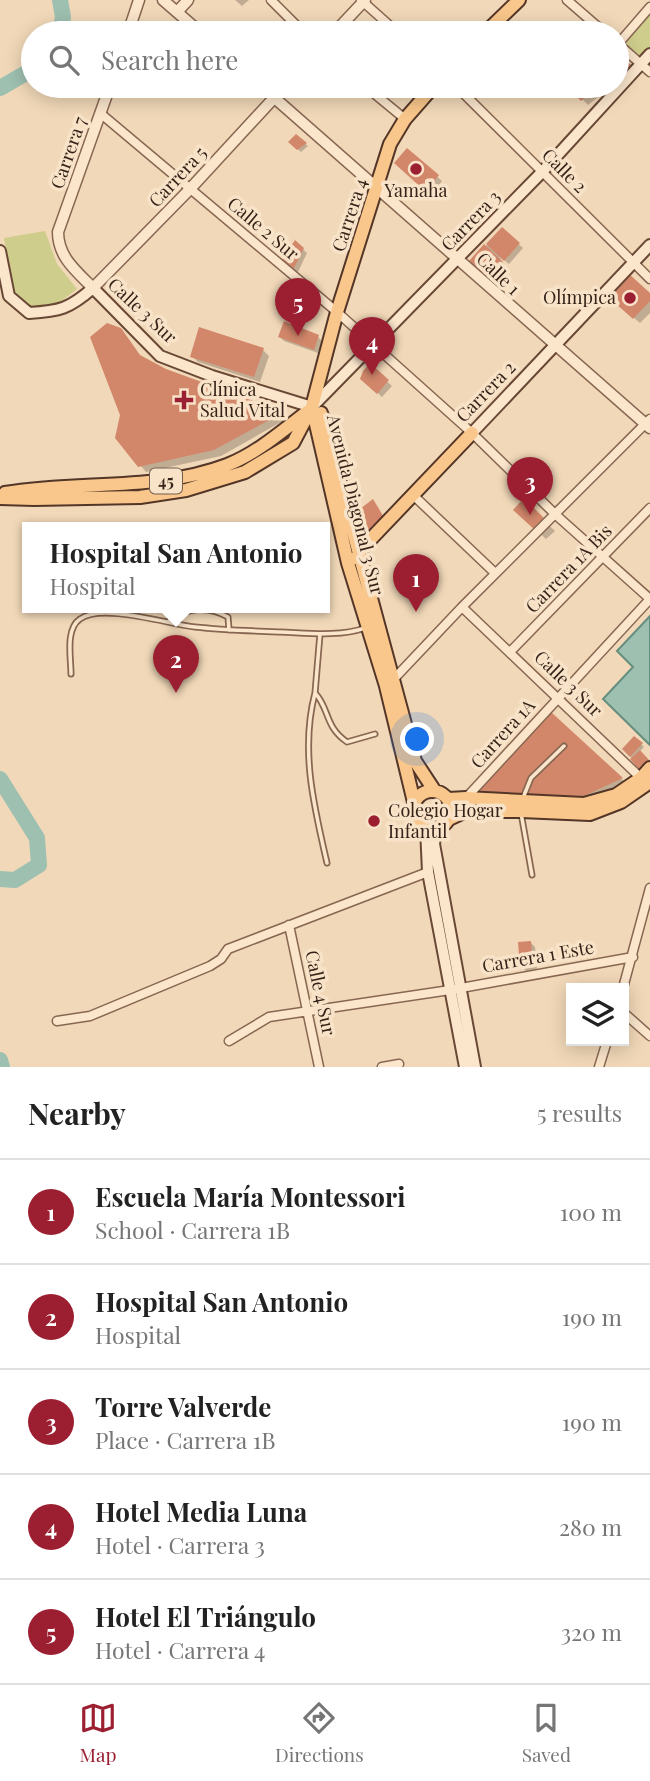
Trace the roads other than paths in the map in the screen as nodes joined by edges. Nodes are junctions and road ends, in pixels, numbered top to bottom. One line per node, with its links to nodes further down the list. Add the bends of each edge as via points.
1 (139, 0): 10 (street)
2 (163, 0): 9 (street)
3 (188, 0): 9 (street)
4 (271, 0): 12 (street)
5 (519, 0): 15 (main road)
6 (567, 0): 16 (street)
7 (363, 1): 13 (street); 14 (street)
8 (650, 7): 17 (street)
9 (177, 12): 11 (street)
10 (132, 21)
11 (187, 21)
12 (292, 21)
13 (345, 21)
14 (385, 21)
15 (497, 21)
16 (591, 21)
17 (629, 30)
18 (629, 53): 20 (street)
19 (650, 54): 20 (main road, Carrera 3)
20 (646, 68): 21 (main road, Carrera 3)
21 (629, 85)
22 (106, 98): 29 (street, Carrera 7)
23 (273, 98): 33 (street, Carrera 5)
24 (275, 98): 32 (street, Calle 1)
25 (380, 98): 30 (street)
26 (423, 98): 30 (main road, Carrera 4)
27 (468, 98): 31 (street, Calle 2)
28 (616, 98): 31 (main road, Carrera 3)
29 (100, 113): 33 (street, Calle 2 Sur); 34 (street, Carrera 7)
30 (405, 119): 32 (main road, Carrera 4, via 390,144)
31 (543, 172): 37 (main road, Carrera 3); 38 (street, Calle 2)
32 (377, 187): 37 (street, Calle 1); 41 (main road, Carrera 4)
33 (190, 189): 40 (street, Carrera 5); 41 (street, Calle 2 Sur)
34 (58, 232): 40 (street, Calle 3 Sur, via 64,257)
35 (650, 246): 38 (main road, Carrera 2)
36 (0, 251): 40 (main road, via 9,296 29,313 55,312 75,304)
37 (459, 258): 42 (main road, Carrera 3); 43 (street, Calle 1)
38 (634, 263): 39 (street, Calle 2); 43 (main road, Carrera 2)
39 (650, 279)
40 (93, 288): 44 (main road, Calle 3 Sur, via 160,356)
41 (337, 312): 42 (street, Calle 2 Sur); 44 (main road, Carrera 4)
42 (375, 345): 44 (main road, Carrera 3); 46 (street, Calle 2 Sur)
43 (557, 345): 45 (street, Calle 1); 46 (main road, Carrera 2)
44 (313, 407): 47 (main road); 48 (main road, Avenida Diagonal 3 Sur); 50 (main road, 45, via 229,464 181,479 33,488); 54 (main road, Avenida Diagonal 3 Sur, via 323,416)
45 (648, 424): 52 (street)
46 (472, 433): 49 (main road, Carrera 2); 52 (street, Calle 2 Sur)
47 (293, 443): 48 (main road, via 310,441); 50 (main road, via 245,472 186,490 140,497)
48 (325, 460): 54 (main road, Avenida Diagonal 3 Sur)
49 (413, 495): 54 (main road, Carrera 2); 55 (street)
50 (0, 496)
51 (650, 508): 53 (street, Carrera 1A Bis)
52 (556, 515): 53 (street, Calle 2 Sur); 55 (street)
53 (604, 556): 56 (street, Calle 2 Sur); 64 (street, Carrera 1A Bis)
54 (353, 559): 61 (main road, Avenida Diagonal 3 Sur)
55 (495, 573): 57 (street)
56 (650, 599): 68 (street, Carrera 1A)
57 (462, 607): 64 (street, Calle 3 Sur); 66 (street)
58 (183, 613): 60 (lane)
59 (220, 613): 62 (lane, via 228,617)
60 (169, 621): 62 (lane); 65 (lane, via 91,613 78,619 71,629)
61 (373, 626): 63 (lane); 66 (main road, Avenida Diagonal 3 Sur)
62 (229, 630): 63 (lane)
63 (320, 634): 67 (lane)
64 (510, 652): 68 (street, Calle 3 Sur)
65 (71, 674)
66 (390, 682): 72 (main road, Avenida Diagonal 3 Sur, via 415,761); 75 (main road, Avenida Diagonal 3 Sur)
67 (315, 693): 69 (lane, via 328,722 344,740); 79 (lane, via 308,727 310,778)
68 (557, 697): 71 (street, Calle 3 Sur); 73 (street, Carrera 1A)
69 (375, 734)
70 (564, 746): 76 (lane, via 531,778)
71 (648, 780): 76 (main road, via 584,804)
72 (434, 790): 74 (main road); 75 (main road)
73 (466, 798): 74 (main road); 76 (main road)
74 (449, 799): 77 (main road, via 452,806)
75 (414, 802): 78 (main road, via 417,822)
76 (522, 805): 77 (main road, via 466,811); 81 (lane)
77 (447, 822): 78 (main road); 86 (main road, via 434,844)
78 (426, 828): 80 (main road)
79 (327, 863)
80 (428, 873): 83 (street); 86 (main road)
81 (531, 875)
82 (650, 888): 84 (street)
83 (289, 925): 87 (street, Calle 4 Sur); 89 (street, via 228,949 210,966 148,993 90,1016)
84 (633, 957): 85 (street); 86 (street, Carrera 1 Este)
85 (624, 983)
86 (455, 989): 87 (street, Carrera 1 Este); 96 (main road); 97 (main road)
87 (308, 1010): 91 (street, Carrera 1 Este, via 261,1019); 94 (street, Calle 4 Sur)
88 (629, 1017): 90 (street)
89 (57, 1021)
90 (649, 1034)
91 (229, 1041)
92 (605, 1046): 98 (street)
93 (399, 1064): 95 (street)
94 (319, 1067)
95 (382, 1067)
96 (465, 1067)
97 (475, 1067)
98 (599, 1067)

